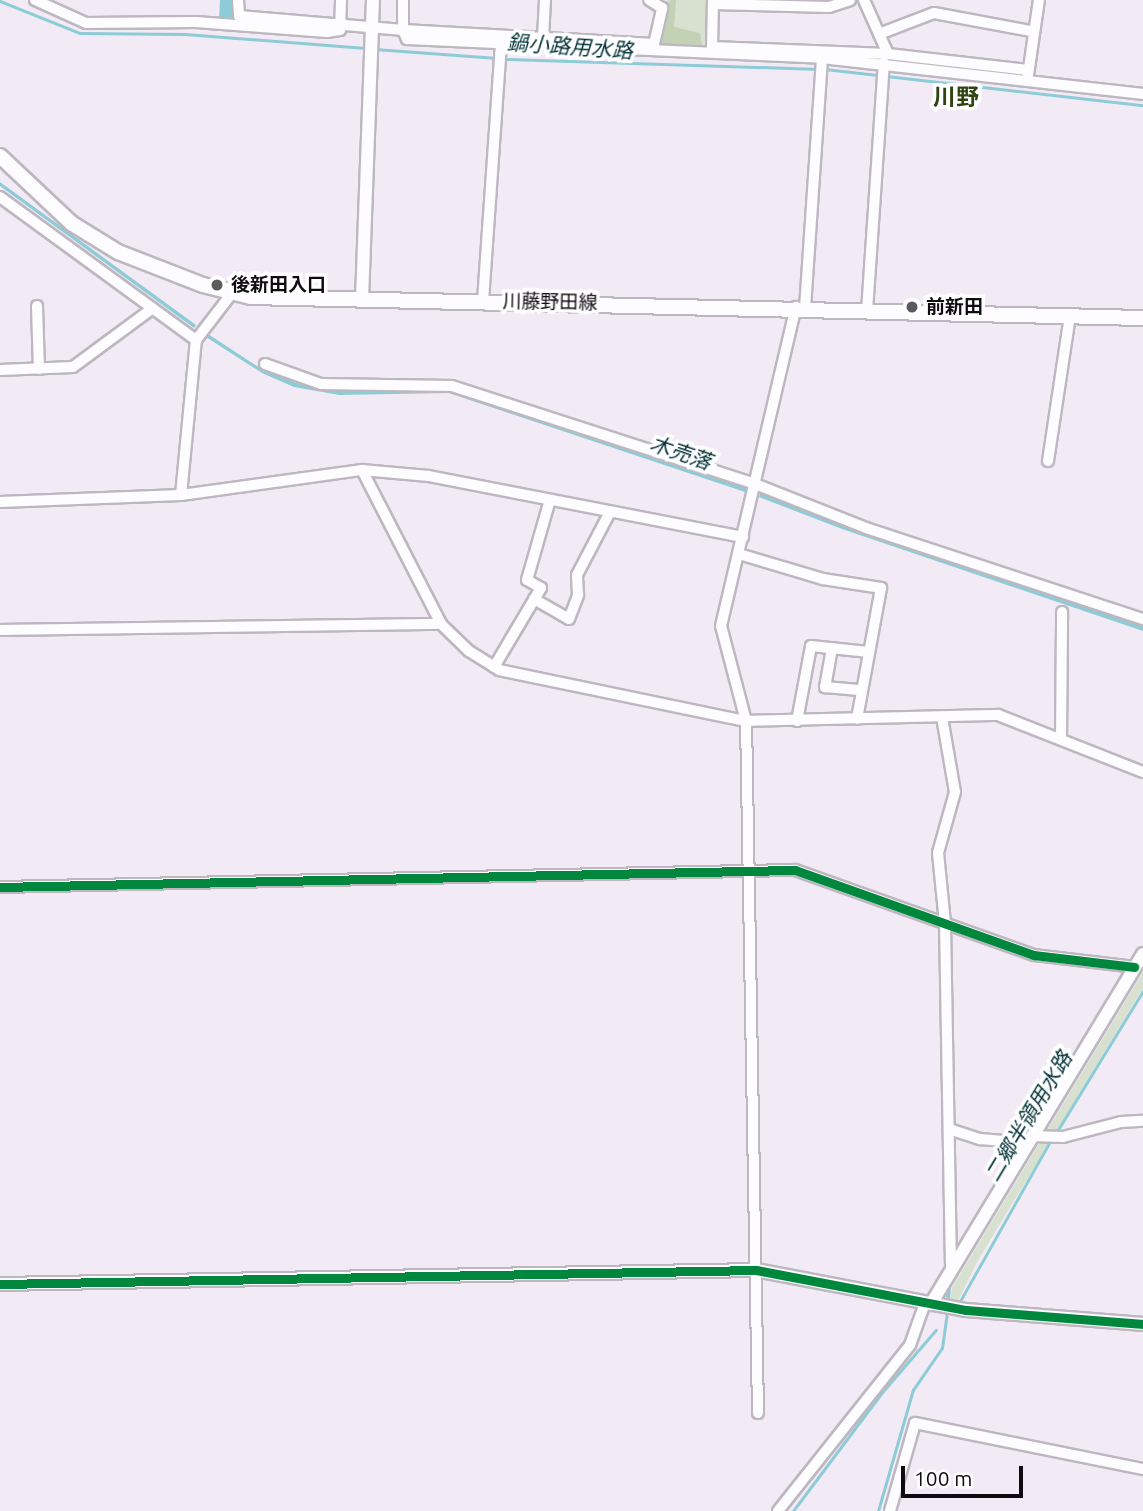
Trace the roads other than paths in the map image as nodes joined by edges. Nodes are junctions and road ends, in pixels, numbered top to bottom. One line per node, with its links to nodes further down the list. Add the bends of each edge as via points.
1 (35, 0): 12 (street, via 86,23 196,23 327,32 340,30)
2 (238, 0): 12 (street, via 239,16)
3 (341, 0): 12 (street)
4 (373, 0): 13 (street)
5 (403, 0): 14 (street)
6 (545, 0): 17 (street)
7 (649, 0): 17 (street, via 662,8 654,44)
8 (850, 0): 11 (street, via 829,7)
9 (864, 0): 16 (street)
10 (1039, 0): 15 (street)
11 (713, 2): 19 (street, via 712,47)
12 (340, 26): 13 (street)
13 (372, 28): 14 (street); 26 (street)
14 (402, 30): 17 (street); 18 (street, via 407,39)
15 (1031, 31): 16 (street, via 934,13); 21 (street)
16 (879, 34): 19 (street)
17 (543, 38)
18 (501, 44): 20 (street); 27 (street)
19 (886, 59): 20 (street); 21 (street); 31 (street)
20 (821, 66): 30 (street)
21 (1028, 74): 22 (street)
22 (1143, 94)
23 (0, 156): 25 (main road, 川藤野田線, via 62,215 99,241 168,273)
24 (0, 197): 29 (street)
25 (232, 293): 26 (main road, 川藤野田線, via 275,300); 34 (street)
26 (362, 299): 27 (main road, 川藤野田線)
27 (483, 301): 30 (main road, 川藤野田線)
28 (37, 306): 36 (street)
29 (153, 308): 34 (street); 36 (street, via 73,367)
30 (800, 308): 31 (main road, 川藤野田線); 40 (street)
31 (867, 311): 32 (main road, 川藤野田線)
32 (1070, 316): 33 (main road, 川藤野田線); 38 (street)
33 (1143, 318)
34 (196, 340): 41 (street)
35 (265, 364): 40 (street, via 321,384 452,386)
36 (39, 369): 37 (street)
37 (0, 370)
38 (1048, 461)
39 (362, 470): 41 (street); 42 (street, via 429,476); 50 (street)
40 (755, 484): 45 (street); 49 (street, via 866,528)
41 (181, 495): 43 (street)
42 (550, 500): 44 (street); 47 (street, via 527,580 541,588)
43 (0, 502)
44 (610, 512): 45 (street); 47 (street, via 577,575 578,595 569,619)
45 (743, 537): 46 (street)
46 (738, 554): 53 (street, via 823,579 881,588); 58 (street, via 721,626)
47 (534, 600): 54 (street)
48 (1062, 612): 60 (street)
49 (1143, 619)
50 (441, 624): 51 (street); 54 (street)
51 (0, 630)
52 (832, 648): 53 (street); 55 (street, via 825,687); 59 (street, via 811,646)
53 (869, 652): 55 (street)
54 (494, 667): 58 (street)
55 (862, 690): 57 (street)
56 (942, 717): 57 (street); 60 (street, via 998,715); 64 (street, via 955,792 938,853)
57 (857, 719): 59 (street)
58 (746, 721): 59 (street); 62 (street)
59 (797, 721)
60 (1061, 739): 61 (street)
61 (1143, 772)
62 (747, 872): 63 (street); 64 (street, via 805,871); 70 (street)
63 (0, 887)
64 (945, 923): 65 (street, via 1034,955); 67 (street)
65 (1139, 964): 68 (street)
66 (1143, 1121): 68 (street)
67 (948, 1129): 68 (street, via 980,1139); 69 (street)
68 (1037, 1138): 69 (street)
69 (951, 1268): 72 (street)
70 (756, 1270): 71 (street); 72 (street); 74 (street)
71 (0, 1284)
72 (932, 1304): 73 (street); 76 (street, via 909,1345)
73 (1143, 1325)
74 (758, 1413)
75 (1143, 1469): 77 (street, via 915,1423)
76 (778, 1511)
77 (890, 1511)

